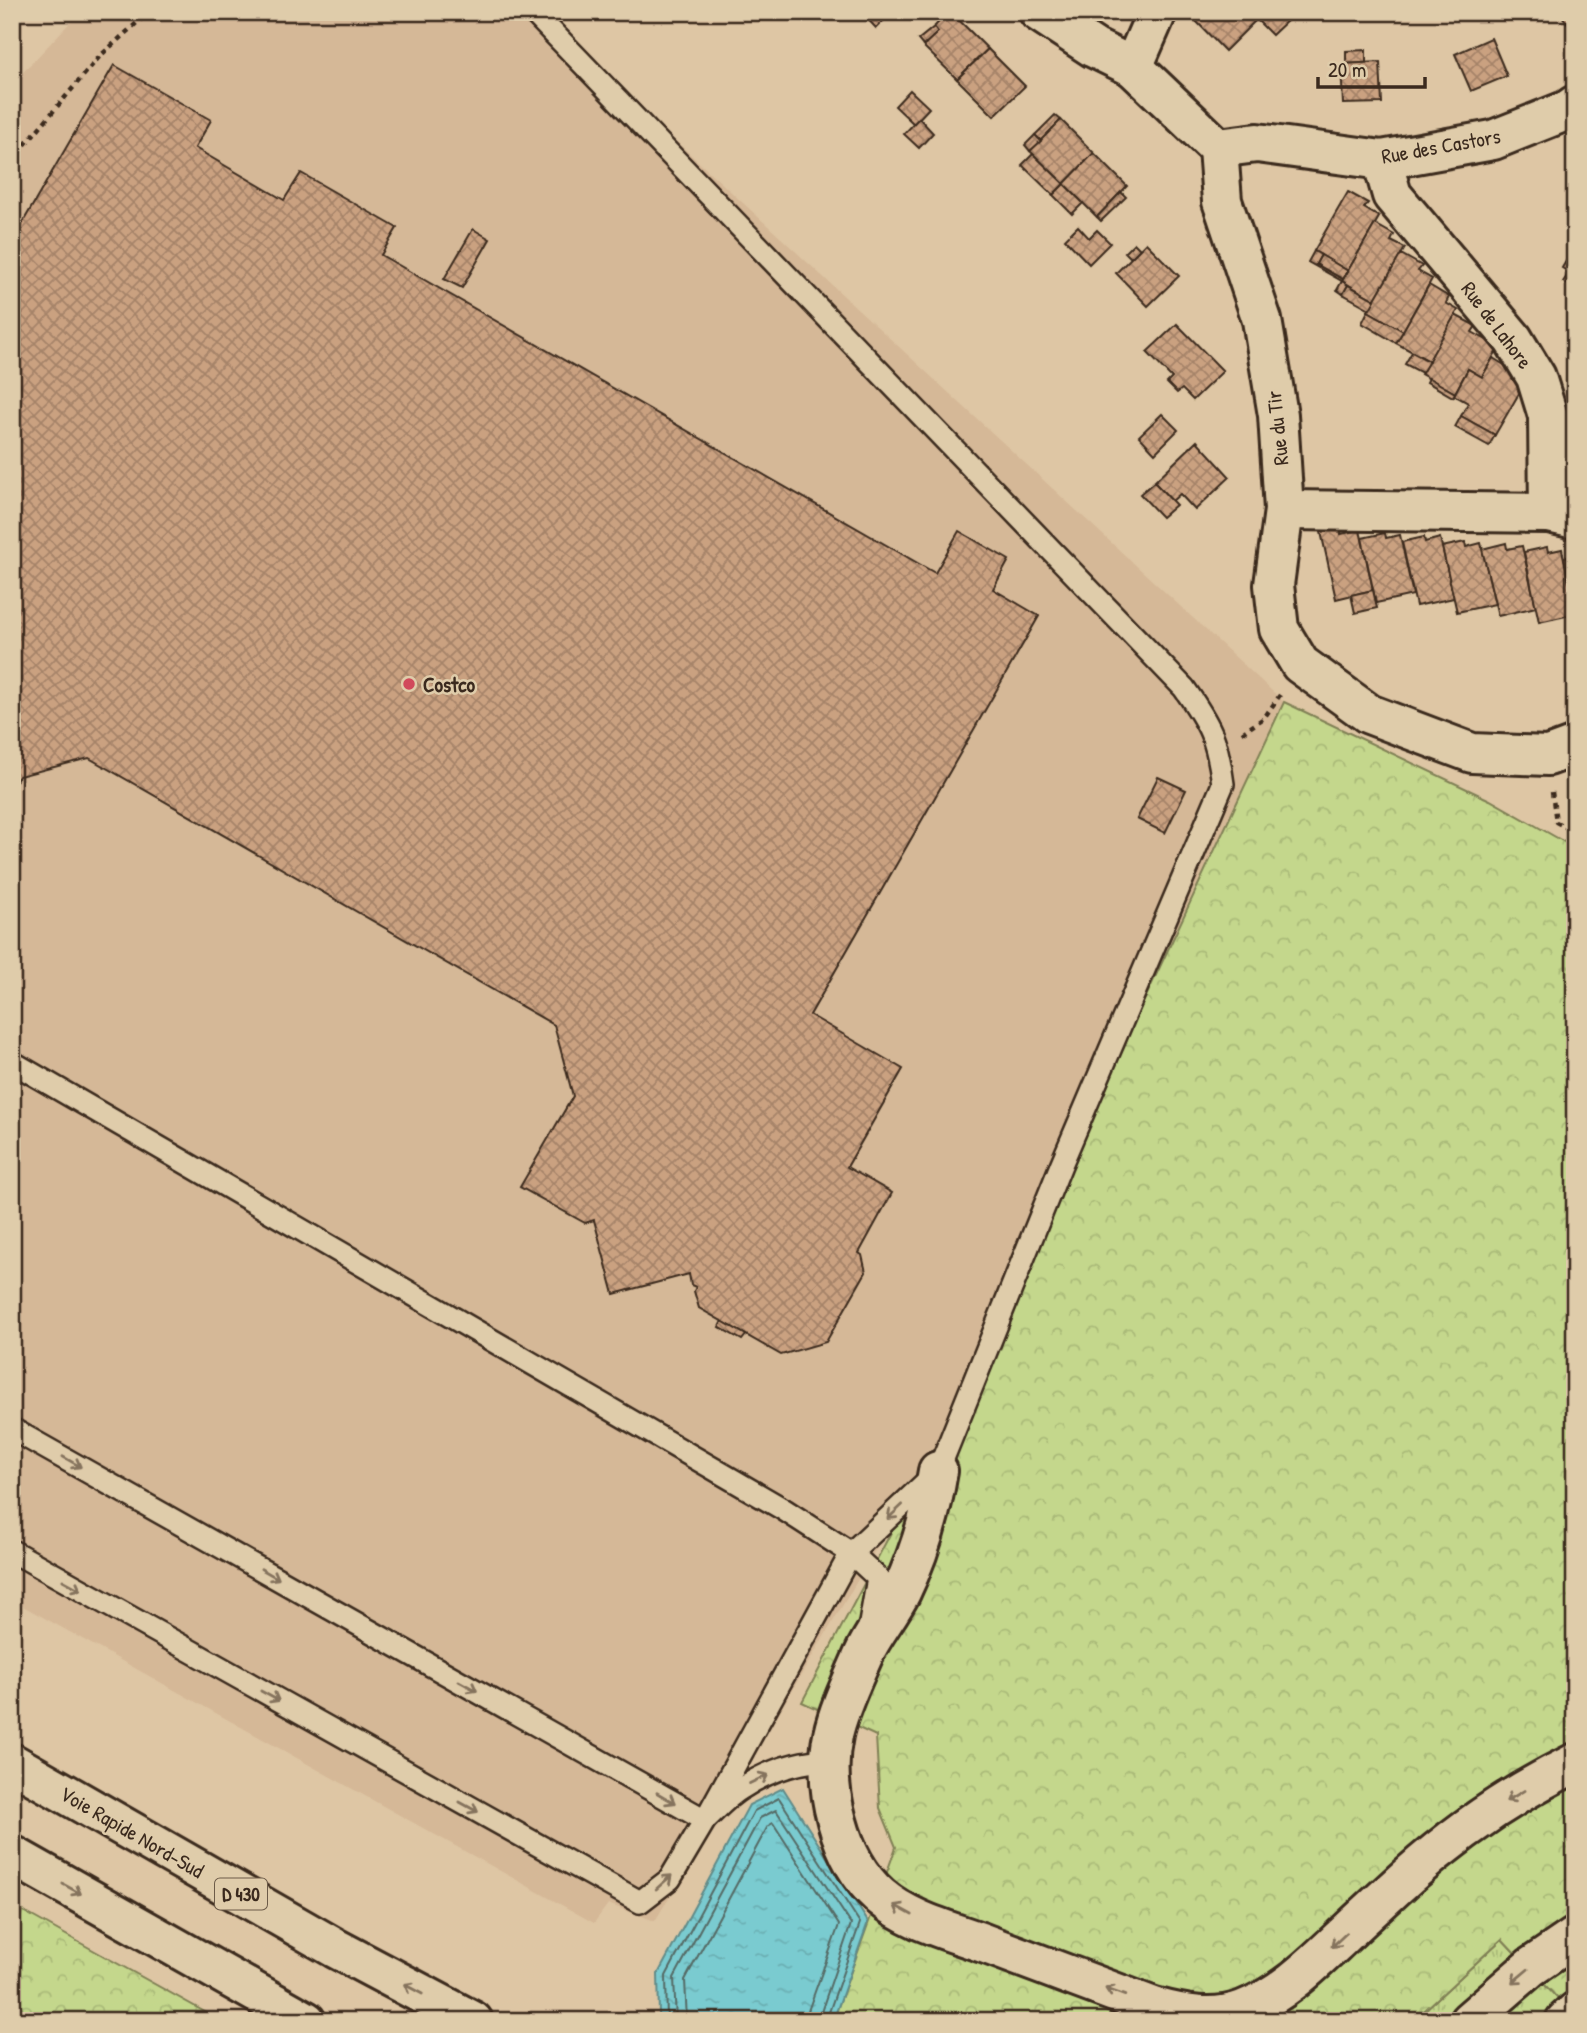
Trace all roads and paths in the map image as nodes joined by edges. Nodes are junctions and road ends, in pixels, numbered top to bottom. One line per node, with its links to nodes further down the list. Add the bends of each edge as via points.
1 (149, 12): 8 (path, via 100,56)
2 (533, 12): 13 (lane, via 1184,688 1207,721)
3 (1039, 12): 5 (main road, via 1094,48)
4 (1157, 12): 5 (main road)
5 (1133, 66): 7 (main road)
6 (1572, 112): 9 (main road, Rue des Castors, via 1493,141)
7 (1218, 148): 9 (main road, Rue des Castors, via 1257,143); 10 (main road, Rue du Tir, via 1222,201 1262,320 1278,415)
8 (12, 160)
9 (1382, 160): 11 (main road, Rue de Lahore, via 1392,195 1513,339 1536,377 1548,416)
10 (1284, 510): 11 (main road, Rue de Lahore); 12 (main road, Rue du Tir, via 1273,585 1279,629)
11 (1562, 516)
12 (1300, 664): 13 (path, via 1264,718); 14 (main road, Rue du Tir, via 1369,714 1472,753)
13 (1218, 749): 18 (lane, via 1223,784 1061,1165)
14 (1561, 751): 15 (path, via 1556,822)
15 (1575, 832)
16 (12, 1062): 20 (lane, via 783,1509)
17 (12, 1429): 25 (lane, one-way to 25)
18 (939, 1471): 20 (lane, one-way to 20); 21 (main road, via 920,1548)
19 (12, 1551): 25 (lane, one-way to 25, via 639,1902 670,1879)
20 (851, 1553): 21 (lane, via 878,1578); 25 (lane)
21 (865, 1653): 22 (main road, via 833,1732)
22 (829, 1760): 24 (main road, one-way to 22, via 1497,1807 1454,1838 1286,1987 1241,2011 1205,2016 1154,2007 899,1909 866,1881 843,1836 833,1807); 25 (lane, one-way to 22, via 740,1788 806,1760)
23 (12, 1763): 30 (main road, Voie Rapide Nord-Sud / D 430, one-way to 23, via 335,1948)
24 (1575, 1763)
25 (705, 1820)
26 (12, 1855): 29 (main road, one-way to 29)
27 (1575, 1937): 31 (main road, one-way to 31, via 1531,1967)
28 (1575, 2012): 32 (main road)
29 (306, 2021)
30 (473, 2021)
31 (1469, 2021)
32 (1565, 2021)

